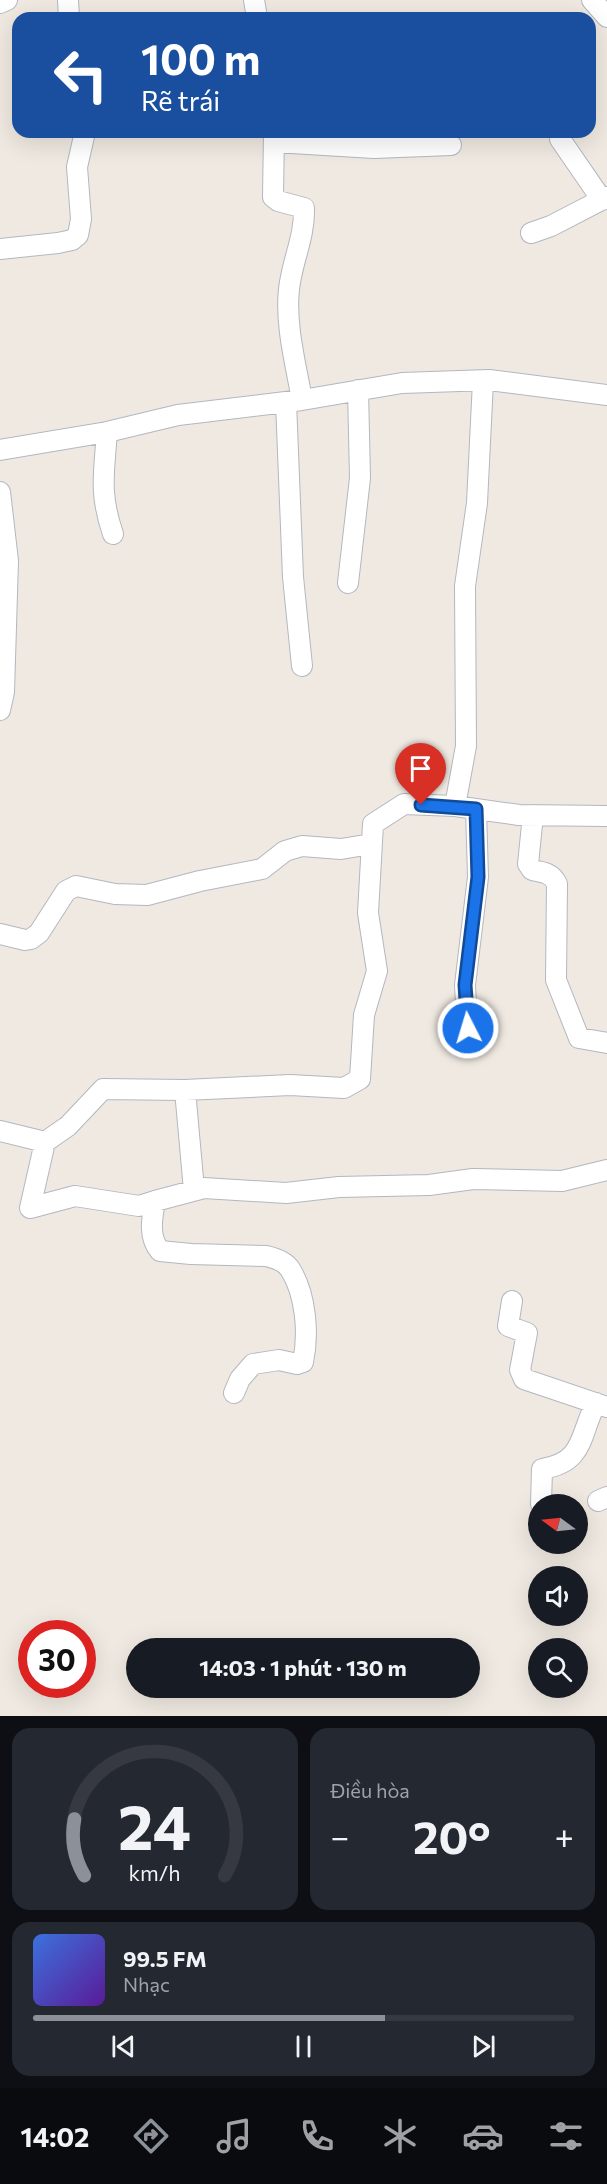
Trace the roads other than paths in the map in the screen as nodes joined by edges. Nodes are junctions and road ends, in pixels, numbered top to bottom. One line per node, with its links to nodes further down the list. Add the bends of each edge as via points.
1 (7, 0): 3 (street)
2 (592, 0): 4 (street)
3 (0, 3)
4 (607, 17)
5 (84, 138): 12 (street, via 77,167 81,219 78,235 72,240)
6 (274, 138): 16 (street, via 273,197 304,208 288,303)
7 (283, 138): 9 (street, via 374,148)
8 (560, 139): 10 (street)
9 (451, 145)
10 (604, 199): 11 (street)
11 (531, 233)
12 (0, 249)
13 (483, 381): 14 (street, via 402,382); 15 (street); 25 (street, via 477,502 465,586 466,746)
14 (358, 390): 16 (street); 21 (street, via 360,478)
15 (607, 395)
16 (294, 401): 17 (street, via 178,415); 23 (street, via 293,577)
17 (107, 432): 18 (street); 20 (street, via 102,483 104,509)
18 (0, 450)
19 (0, 492): 22 (street, via 8,561)
20 (113, 534)
21 (348, 583)
22 (3, 663): 24 (street)
23 (302, 666)
24 (0, 710)
25 (455, 806): 26 (street); 29 (street, via 404,804 373,824)
26 (476, 809): 27 (street); 31 (street, via 478,877 465,985)
27 (533, 815): 28 (street); 32 (street, via 528,864 532,870 554,878 557,884 556,980 560,995 579,1038)
28 (607, 816)
29 (371, 844): 30 (street, via 341,849 302,846 285,851 262,869 147,895 76,886 66,891 32,939); 33 (street, via 368,913 377,971 364,1015 360,1079 344,1088 290,1085)
30 (0, 934)
31 (468, 1041)
32 (607, 1043)
33 (186, 1090): 35 (street, via 103,1089 68,1126); 37 (street)
34 (0, 1131): 35 (street)
35 (45, 1142): 38 (street, via 30,1208 75,1196 139,1206)
36 (607, 1170): 37 (street, via 562,1180 473,1179 286,1193)
37 (194, 1190): 38 (street)
38 (155, 1202): 40 (street, via 153,1237 160,1251 266,1256 290,1268 303,1306 303,1362 253,1364)
39 (512, 1301): 41 (street, via 508,1326 526,1333 520,1370 524,1378)
40 (234, 1393)
41 (602, 1405): 42 (street, via 584,1428 572,1458 542,1468)
42 (541, 1494)

